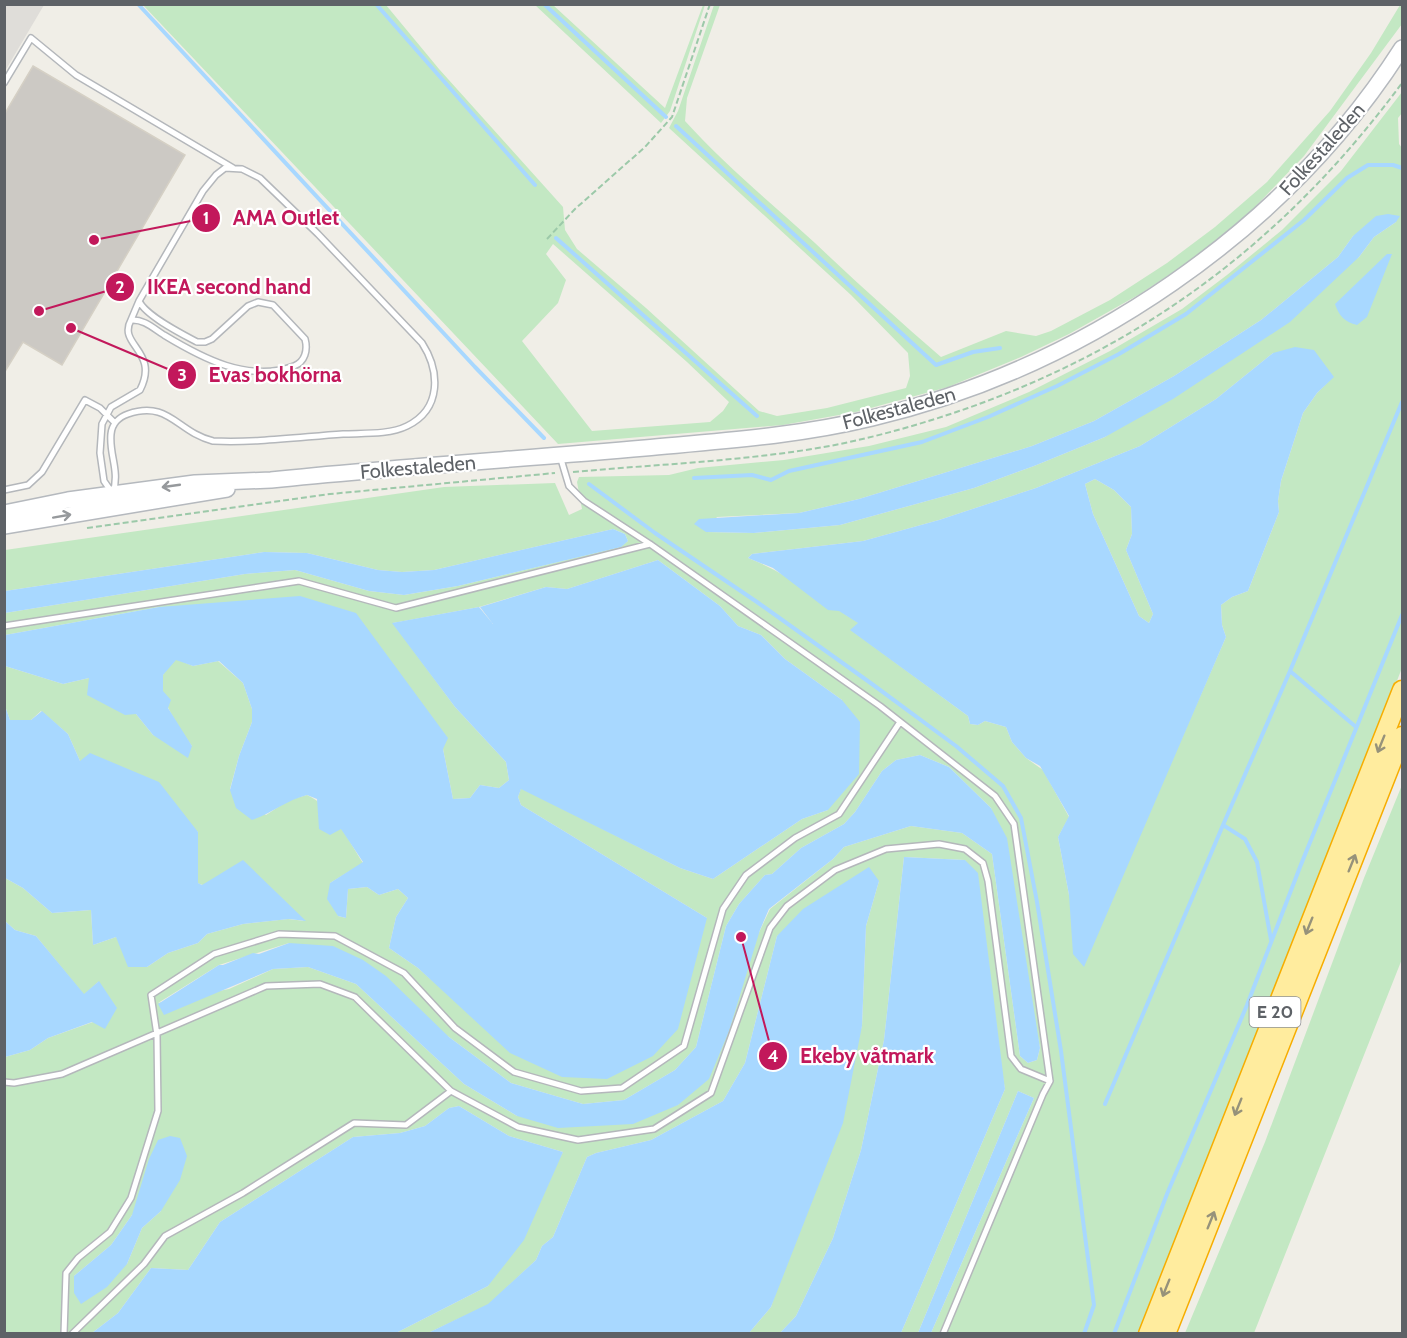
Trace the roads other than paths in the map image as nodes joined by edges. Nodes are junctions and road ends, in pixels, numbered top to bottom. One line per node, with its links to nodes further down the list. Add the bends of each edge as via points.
1 (1402, 48): 10 (main road, Folkestaleden, via 1382,80 1281,195 1191,271 1068,345 959,392 873,418 774,436)
2 (4, 84): 3 (lane, via 31,38 76,75)
3 (233, 168): 4 (lane, via 225,168 216,175 203,192); 9 (lane, via 260,178 422,343 435,370 431,401 409,426 370,432 213,441 194,434 158,410 144,409 124,415)
4 (139, 301): 5 (lane); 6 (lane, via 142,308 191,339)
5 (131, 320): 7 (lane, via 143,321); 8 (lane, via 129,336 143,358 147,374 136,394 117,402)
6 (205, 342): 7 (lane); 7 (lane, via 258,302 273,305 300,332 306,346 300,363 279,369 242,371)
7 (203, 357)
8 (106, 413): 9 (lane); 11 (lane, via 85,400 42,472 28,485); 12 (lane, via 100,453 104,481)
9 (115, 423): 12 (lane, via 111,431 117,479)
10 (560, 456): 12 (main road, Folkestaleden, via 195,483); 15 (lane, via 569,486 584,501)
11 (4, 490)
12 (114, 501): 13 (main road, Folkestaleden, via 68,500); 14 (main road, Folkestaleden, one-way to 12)
13 (4, 513)
14 (4, 526)
15 (650, 544): 16 (lane, via 396,608 298,581); 18 (lane)
16 (4, 626)
17 (1402, 690): 27 (highway, E 20, one-way to 27)
18 (900, 722): 20 (lane, via 839,814 795,838 746,876 723,909 684,1046 622,1088 581,1091 514,1072 455,1028 404,974 335,936 279,934 214,954 151,995); 21 (lane, via 995,796 1014,824)
19 (1402, 736): 28 (highway, E 20, one-way to 19)
20 (157, 1035): 22 (lane, via 62,1074); 23 (lane, via 266,986 320,984 355,997); 24 (lane, via 158,1111 131,1198 110,1232 66,1273)
21 (1050, 1081): 23 (lane, via 1021,1069 1011,1056 983,863 965,849 939,844 886,849 834,870 787,906 770,928 711,1093 654,1129 578,1140 518,1127); 26 (lane)
22 (4, 1082)
23 (451, 1091): 25 (lane, via 406,1125 354,1123 243,1193 165,1236 144,1264)
24 (64, 1334)
25 (72, 1334)
26 (943, 1334)
27 (1148, 1334)
28 (1166, 1334)

